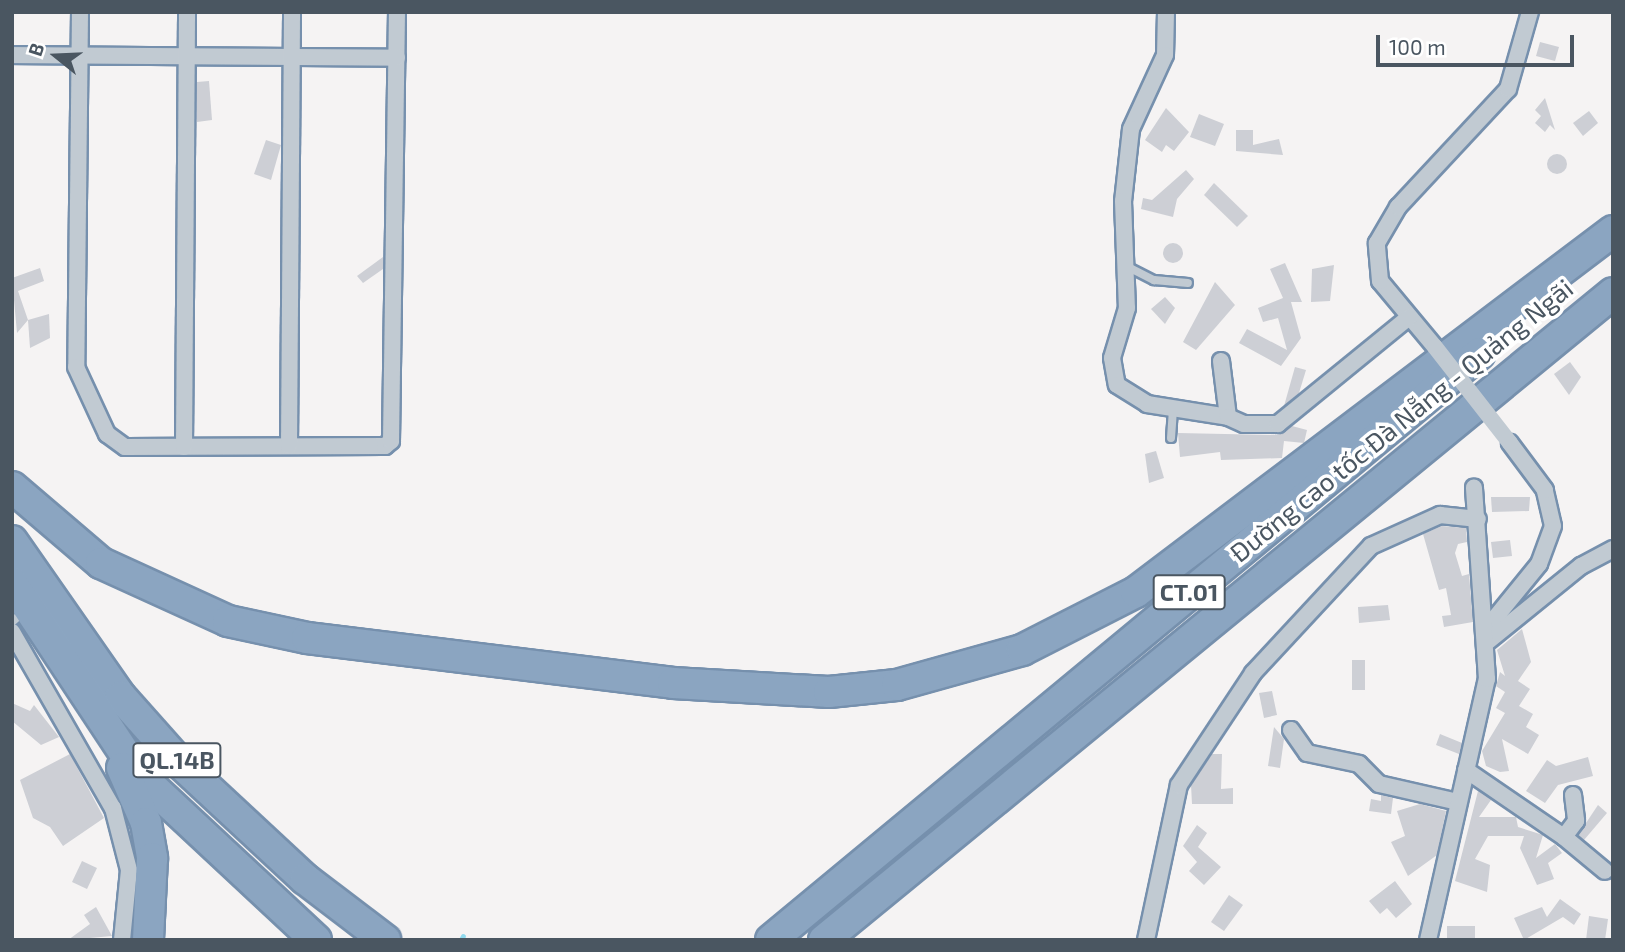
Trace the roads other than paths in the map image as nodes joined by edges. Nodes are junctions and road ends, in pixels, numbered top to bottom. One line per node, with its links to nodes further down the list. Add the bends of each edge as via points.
1 (80, 12): 8 (street)
2 (187, 12): 9 (street)
3 (292, 12): 10 (street)
4 (397, 12): 11 (street)
5 (1166, 12): 14 (street, via 1165,55 1131,129 1123,201)
6 (1530, 12): 17 (street, via 1508,89 1398,208 1377,243 1380,281)
7 (12, 55): 8 (street)
8 (79, 56): 9 (street); 23 (street, via 80,385 115,443)
9 (187, 57): 10 (street); 23 (street)
10 (292, 57): 11 (street); 22 (street)
11 (397, 58): 22 (street, via 394,433 385,446)
12 (1613, 231): 24 (highway, via 1136,592 1022,650 897,685 829,692 698,685 307,638 228,621 101,564)
13 (1613, 250): 42 (highway, Đường cao tốc Đà Nẵng - Quảng Ngãi / CT.01)
14 (1130, 268): 15 (lane, via 1154,280); 19 (street, via 1112,358 1117,385 1146,404)
15 (1188, 283)
16 (1613, 293): 43 (highway, Đường cao tốc Đà Nẵng - Quảng Ngãi / CT.01)
17 (1409, 317): 20 (street, via 1287,422 1244,424); 30 (street, bridge, via 1545,490 1553,526 1539,564)
18 (1221, 361): 20 (street)
19 (1173, 410): 20 (street); 21 (lane)
20 (1228, 416)
21 (1171, 438)
22 (289, 446): 23 (street)
23 (184, 447)
24 (12, 487)
25 (1474, 487): 26 (street)
26 (1478, 519): 30 (street); 37 (street, via 1427,518 1371,546 1253,673 1179,785)
27 (12, 541): 41 (highway, QL.14B, via 121,697 179,762 305,878)
28 (1613, 548): 30 (street, via 1581,565)
29 (16, 611): 38 (street, via 113,808 130,883); 39 (highway, via 122,768 146,823 153,895); 40 (highway, QL.14B, via 139,775)
30 (1486, 635): 32 (street, via 1481,724)
31 (1291, 730): 34 (street, via 1307,753 1359,764 1379,784)
32 (1466, 771): 34 (street); 35 (street)
33 (1573, 795): 35 (street, via 1576,821)
34 (1458, 802): 44 (street)
35 (1564, 837): 36 (street)
36 (1605, 871)
37 (1148, 939)
38 (122, 940)
39 (148, 940)
40 (316, 940)
41 (385, 940)
42 (771, 940)
43 (824, 940)
44 (1428, 940)

